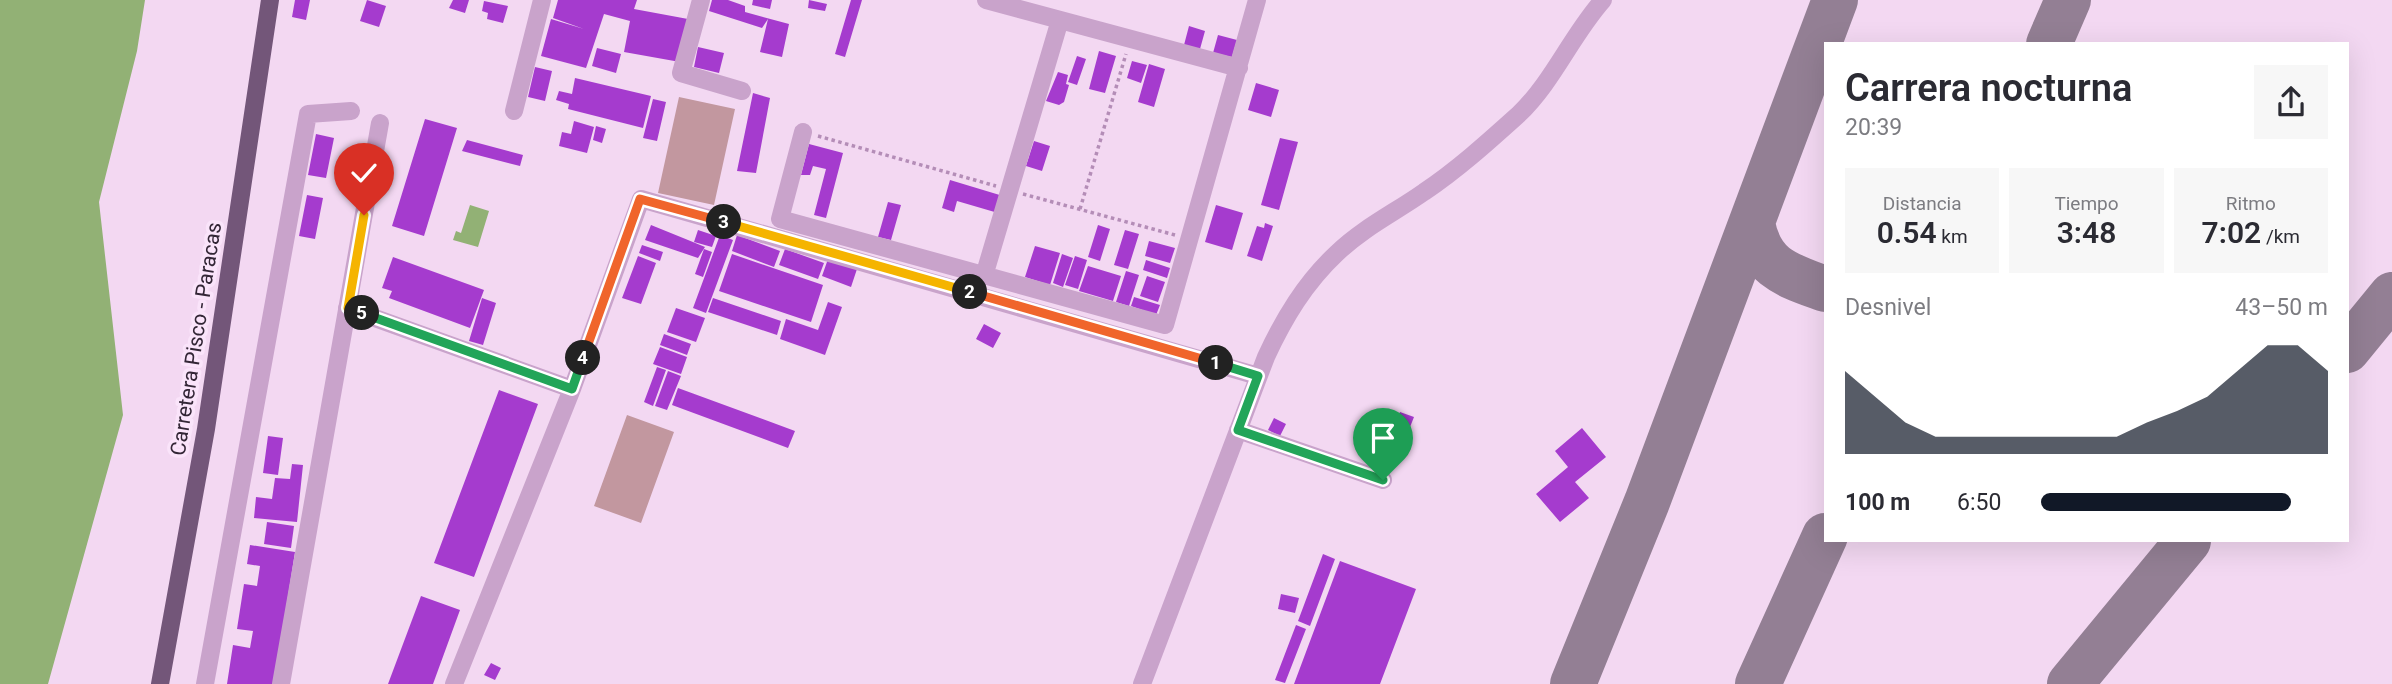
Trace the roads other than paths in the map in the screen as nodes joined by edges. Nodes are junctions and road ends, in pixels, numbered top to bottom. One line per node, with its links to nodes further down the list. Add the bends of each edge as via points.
1 (270, 0): 20 (main road, Carretera Pisco - Paracas, via 206,429)
2 (542, 0): 11 (street)
3 (701, 0): 9 (street, via 681,73)
4 (986, 0): 7 (street)
5 (1257, 0): 8 (street)
6 (1603, 0): 16 (street, via 1520,113 1424,192 1336,253 1284,318)
7 (1060, 20): 8 (street); 14 (street)
8 (1239, 68): 14 (street, via 1165,325)
9 (743, 90)
10 (351, 111): 21 (street, via 308,114)
11 (514, 111)
12 (380, 122): 15 (street)
13 (803, 132): 14 (street, via 780,219)
14 (984, 276)
15 (348, 308): 17 (street); 22 (street)
16 (1258, 376): 17 (street, via 640,199); 18 (street)
17 (572, 389): 23 (street)
18 (1238, 430): 19 (street); 24 (street)
19 (1383, 480)
20 (160, 684)
21 (205, 684)
22 (281, 684)
23 (454, 684)
24 (1142, 684)

